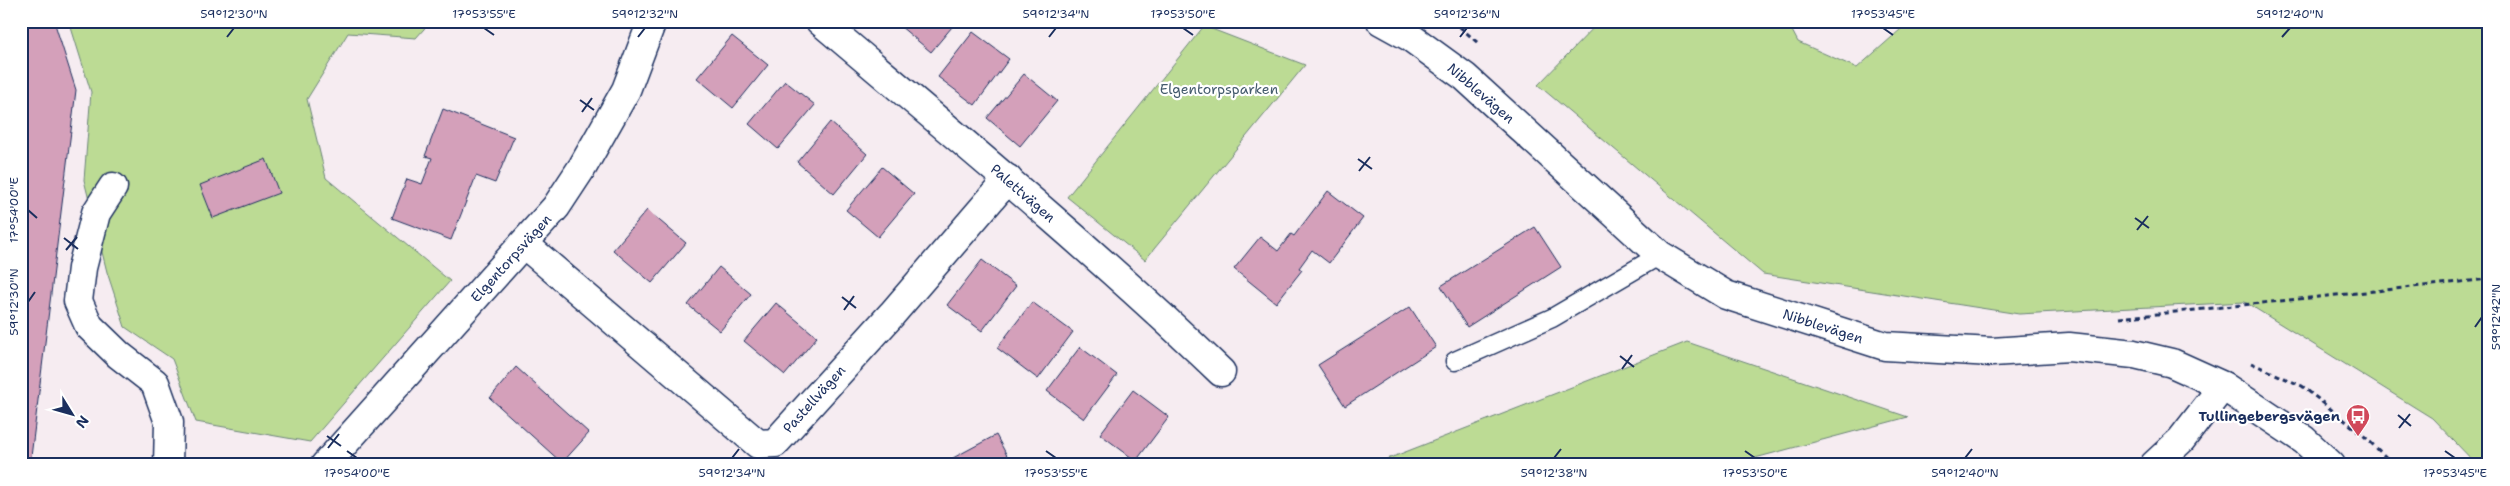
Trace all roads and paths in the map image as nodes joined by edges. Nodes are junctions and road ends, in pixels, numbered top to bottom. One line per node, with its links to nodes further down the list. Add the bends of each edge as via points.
1 (652, 21): 8 (street, Elgentorpsvägen, via 626,90 583,166 556,207)
2 (820, 21): 6 (street, Palettvägen)
3 (1381, 21): 9 (street, Nibblevägen, via 1410,37 1466,77)
4 (1453, 21): 5 (path)
5 (1483, 48)
6 (1008, 180): 8 (street, Pastellvägen, via 775,443 758,444); 14 (street, Palettvägen, via 1146,299)
7 (113, 188): 16 (street, via 96,213 82,268 78,301 89,326 119,356 155,383 169,422)
8 (524, 244): 17 (street, Elgentorpsvägen)
9 (1660, 255): 13 (lane, via 1552,318); 15 (street, Nibblevägen, via 1726,296 1885,346 1992,352 2069,347 2134,354 2172,363)
10 (2489, 280): 11 (path)
11 (2116, 318)
12 (2243, 360): 20 (path, via 2302,386 2363,435)
13 (1455, 361)
14 (1221, 372)
15 (2223, 386): 18 (street, via 2181,440); 19 (street, Nibblevägen, via 2304,440)
16 (168, 465)
17 (325, 465)
18 (2154, 465)
19 (2331, 465)
20 (2394, 465)

